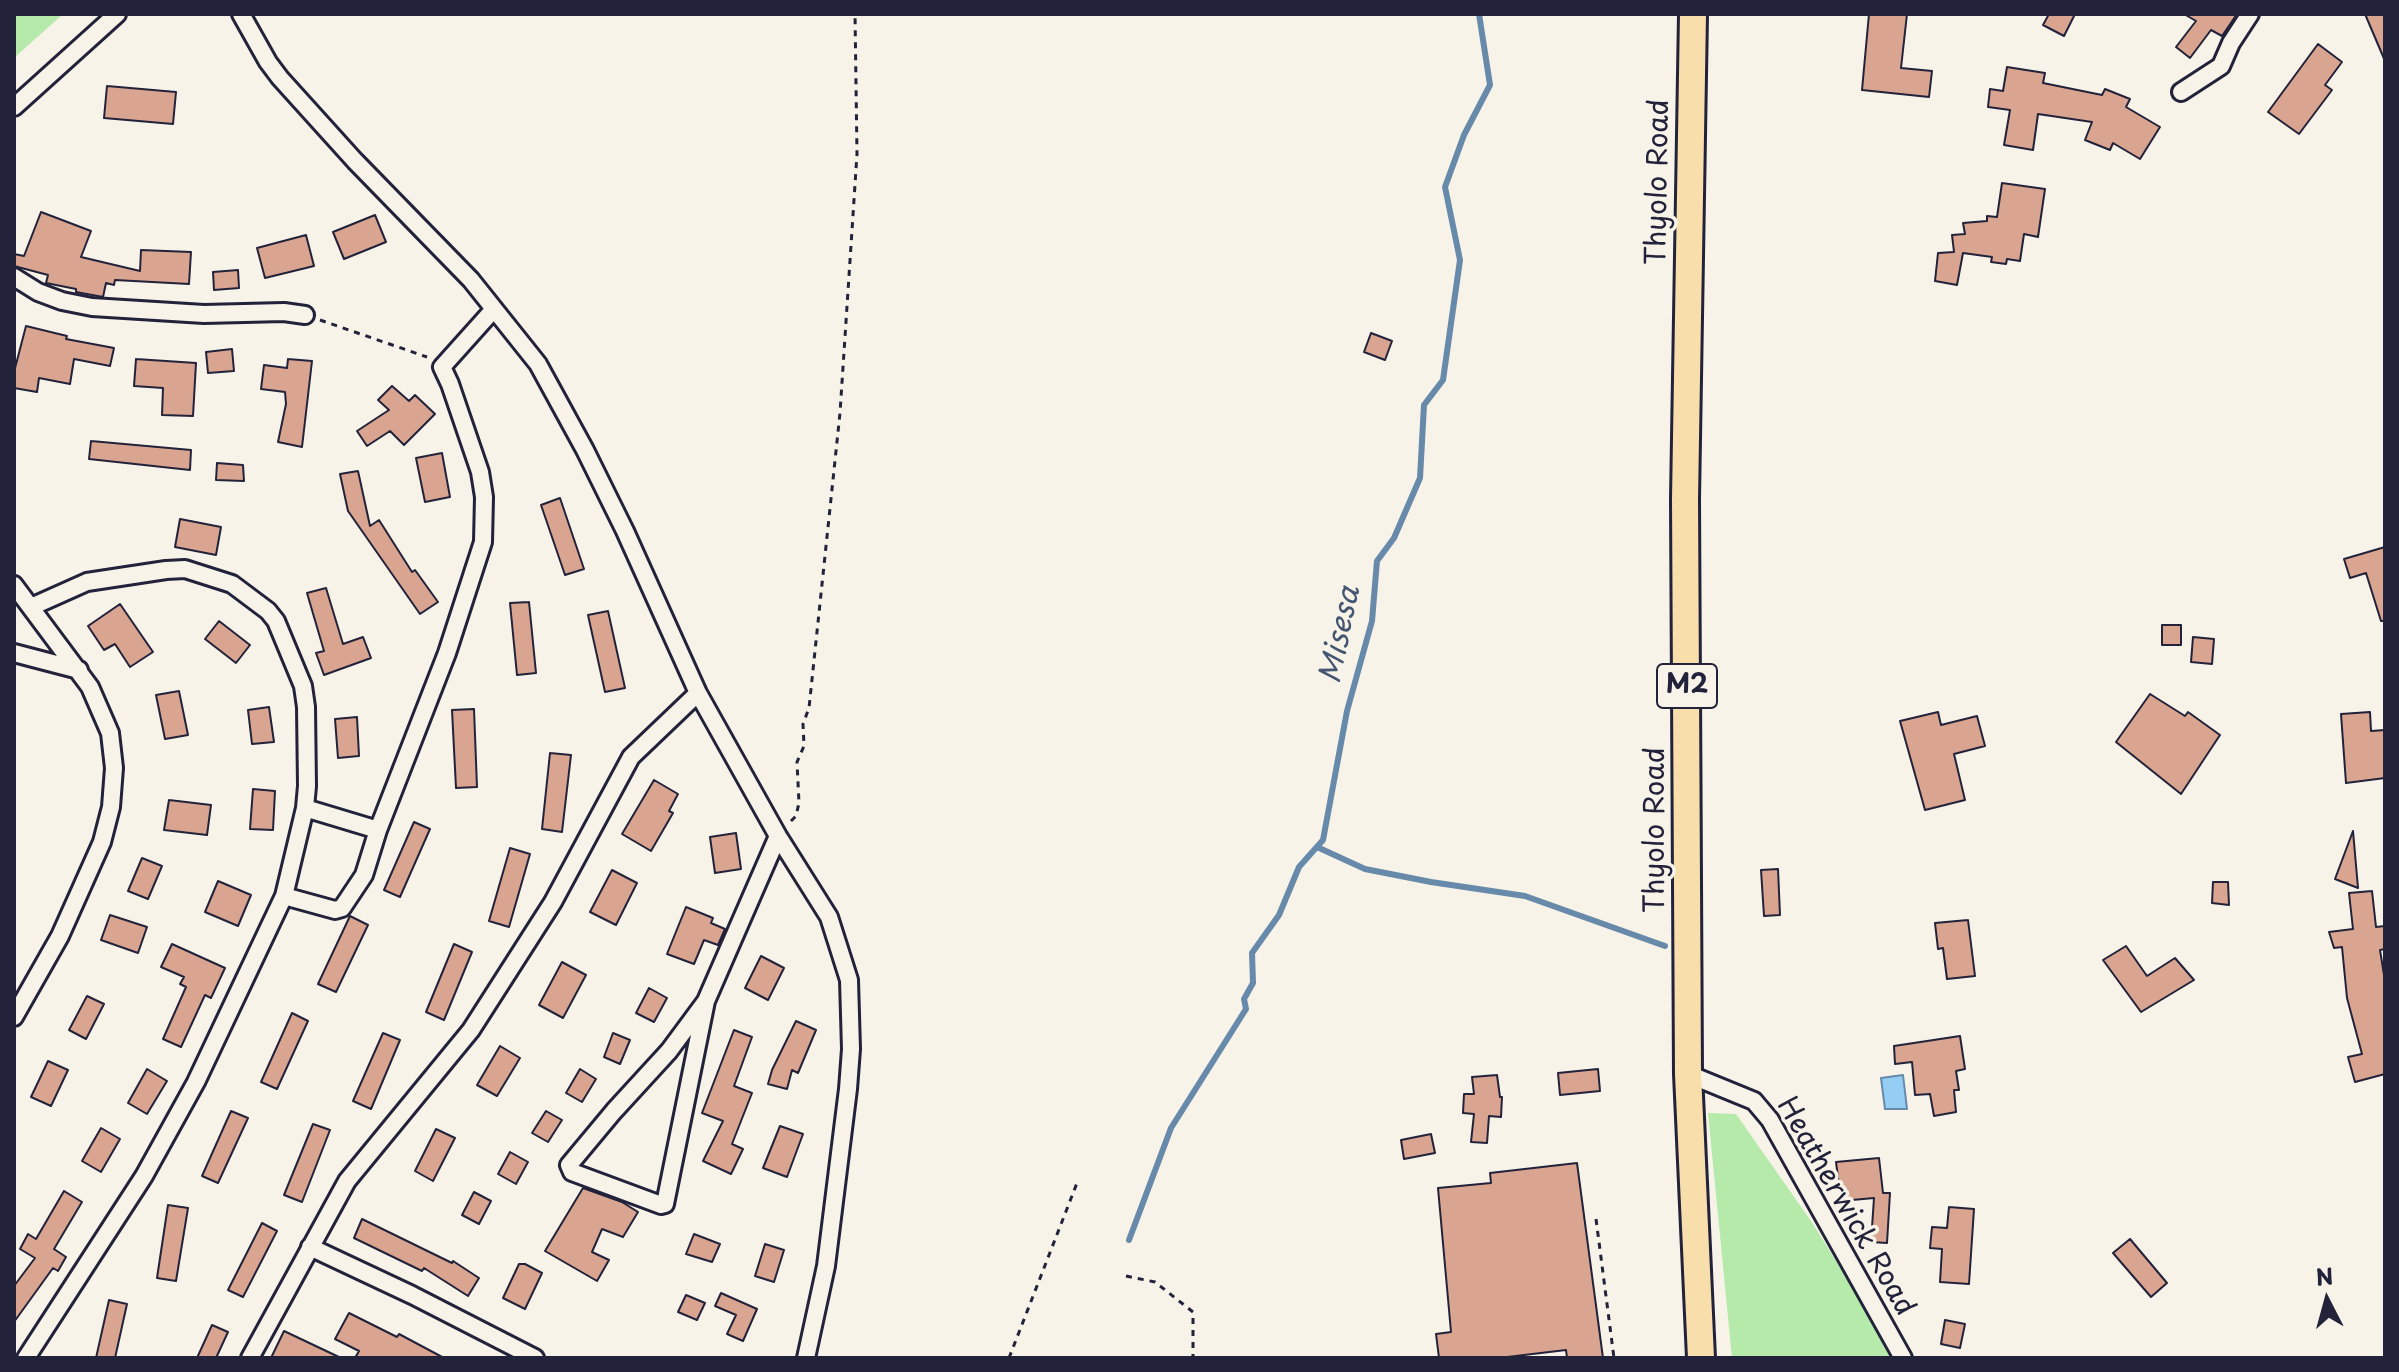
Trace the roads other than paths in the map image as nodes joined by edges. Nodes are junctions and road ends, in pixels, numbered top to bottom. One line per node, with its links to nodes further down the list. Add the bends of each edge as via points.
1 (117, 14): 6 (street)
2 (241, 14): 8 (street, via 280,78)
3 (1693, 14): 21 (highway, Thyolo Road / M2, via 1685,499)
4 (2250, 14): 5 (street, via 2221,66)
5 (2181, 92)
6 (14, 107)
7 (14, 277): 9 (street, via 38,292 92,307)
8 (494, 309): 14 (street, via 538,364 585,450); 16 (street, via 442,367 480,472 483,542 447,653)
9 (305, 315)
10 (14, 585): 11 (street)
11 (31, 607): 13 (street); 15 (street, via 87,582 176,569 220,578 244,593 276,621 303,686)
12 (14, 653): 13 (street)
13 (79, 670): 20 (street, via 110,733 111,807 102,842 60,936)
14 (698, 693): 17 (street); 22 (street, via 631,757 553,902 485,1009 347,1181)
15 (305, 808): 16 (street); 18 (street)
16 (378, 830): 18 (street, via 364,875 342,908)
17 (778, 836): 19 (street); 26 (street, via 826,910 851,994 842,1143 826,1266)
18 (284, 896): 23 (street, via 189,1095 144,1176)
19 (706, 1001): 19 (street, via 569,1165 572,1172 666,1204)
20 (14, 1017)
21 (1688, 1074): 27 (highway, Thyolo Road / M2); 28 (street, Heatherwick Road, via 1754,1101 1770,1120)
22 (310, 1247): 24 (street); 25 (street)
23 (26, 1358)
24 (250, 1358)
25 (535, 1358)
26 (806, 1358)
27 (1701, 1358)
28 (1903, 1358)

